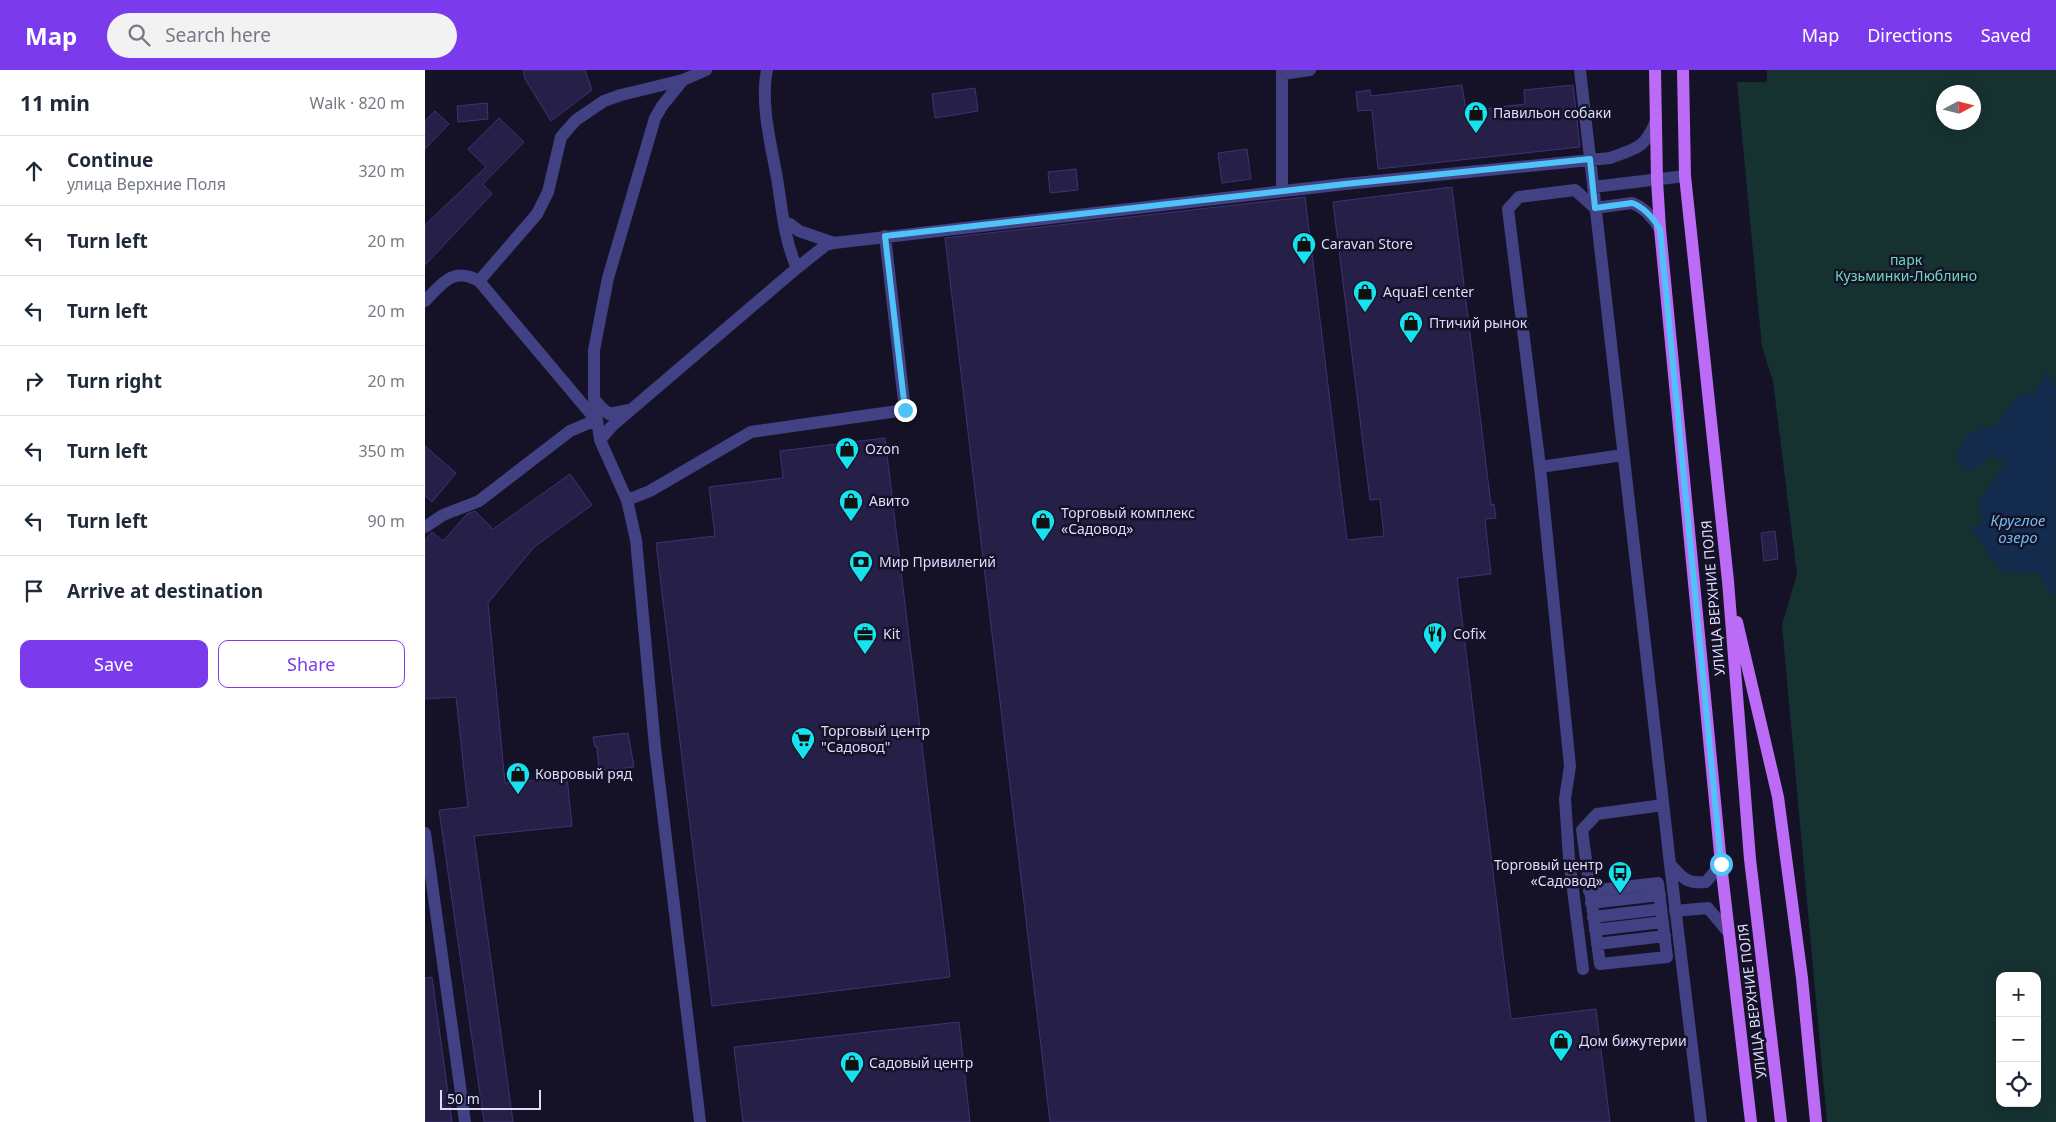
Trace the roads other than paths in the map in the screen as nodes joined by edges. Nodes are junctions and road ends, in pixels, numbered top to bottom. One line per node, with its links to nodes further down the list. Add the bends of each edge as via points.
1 (706, 70): 8 (street)
2 (767, 70): 16 (street, via 765,100)
3 (1310, 70): 7 (street)
4 (1580, 70): 10 (street)
5 (1655, 70): 9 (main road, УЛИЦА ВЕРХНИЕ ПОЛЯ)
6 (1683, 70): 11 (main road, УЛИЦА ВЕРХНИЕ ПОЛЯ)
7 (1282, 72): 14 (street)
8 (683, 80): 21 (street, via 604,101 576,120 561,137 548,192 537,214); 23 (street, via 655,118 608,278 594,350)
9 (1657, 119): 10 (street, via 1649,139 1638,148 1610,158); 12 (main road, УЛИЦА ВЕРХНИЕ ПОЛЯ)
10 (1590, 159): 13 (street); 14 (street)
11 (1685, 176): 12 (street); 31 (main road, УЛИЦА ВЕРХНИЕ ПОЛЯ)
12 (1657, 180): 13 (street); 17 (main road, УЛИЦА ВЕРХНИЕ ПОЛЯ)
13 (1593, 187): 15 (street)
14 (1282, 191): 18 (street)
15 (1595, 208): 17 (street, via 1632,203 1654,218); 27 (street); 28 (street, via 1575,190 1519,197 1508,209)
16 (784, 222): 19 (street); 20 (street)
17 (1660, 229): 35 (main road, УЛИЦА ВЕРХНИЕ ПОЛЯ)
18 (885, 236): 19 (street); 29 (street, via 905,410 751,432 650,491)
19 (834, 243): 20 (street)
20 (797, 268): 24 (street)
21 (479, 281): 22 (street, via 455,275); 25 (street)
22 (425, 301)
23 (594, 399): 24 (street, via 609,414); 25 (street)
24 (634, 408): 26 (street)
25 (596, 420): 26 (street); 30 (street, via 570,431 479,501 443,515)
26 (600, 440): 29 (street)
27 (1623, 455): 28 (street); 32 (street)
28 (1540, 467): 46 (street, via 1571,766 1565,808)
29 (627, 500): 48 (street, via 638,559 655,747)
30 (425, 527)
31 (1727, 581): 51 (main road, УЛИЦА ВЕРХНИЕ ПОЛЯ, via 1750,860); 52 (main road, via 1778,797 1802,978)
32 (1663, 805): 34 (street); 37 (street, via 1597,814 1583,830)
33 (425, 833): 47 (street)
34 (1670, 864): 35 (street, via 1683,878 1693,883 1706,882); 39 (street)
35 (1721, 864): 43 (main road, УЛИЦА ВЕРХНИЕ ПОЛЯ)
36 (1659, 889): 37 (street); 38 (street); 39 (street)
37 (1590, 897): 40 (street)
38 (1661, 909): 40 (street); 41 (street)
39 (1675, 912): 43 (street, via 1708,908); 49 (street)
40 (1593, 917): 42 (street)
41 (1663, 922): 42 (street); 44 (street)
42 (1595, 930): 45 (street)
43 (1728, 932): 50 (main road, УЛИЦА ВЕРХНИЕ ПОЛЯ)
44 (1665, 936): 45 (street); 45 (street, via 1667,957 1600,964)
45 (1597, 944)
46 (1583, 969)
47 (465, 1122)
48 (700, 1122)
49 (1701, 1122)
50 (1751, 1122)
51 (1781, 1122)
52 (1816, 1122)

